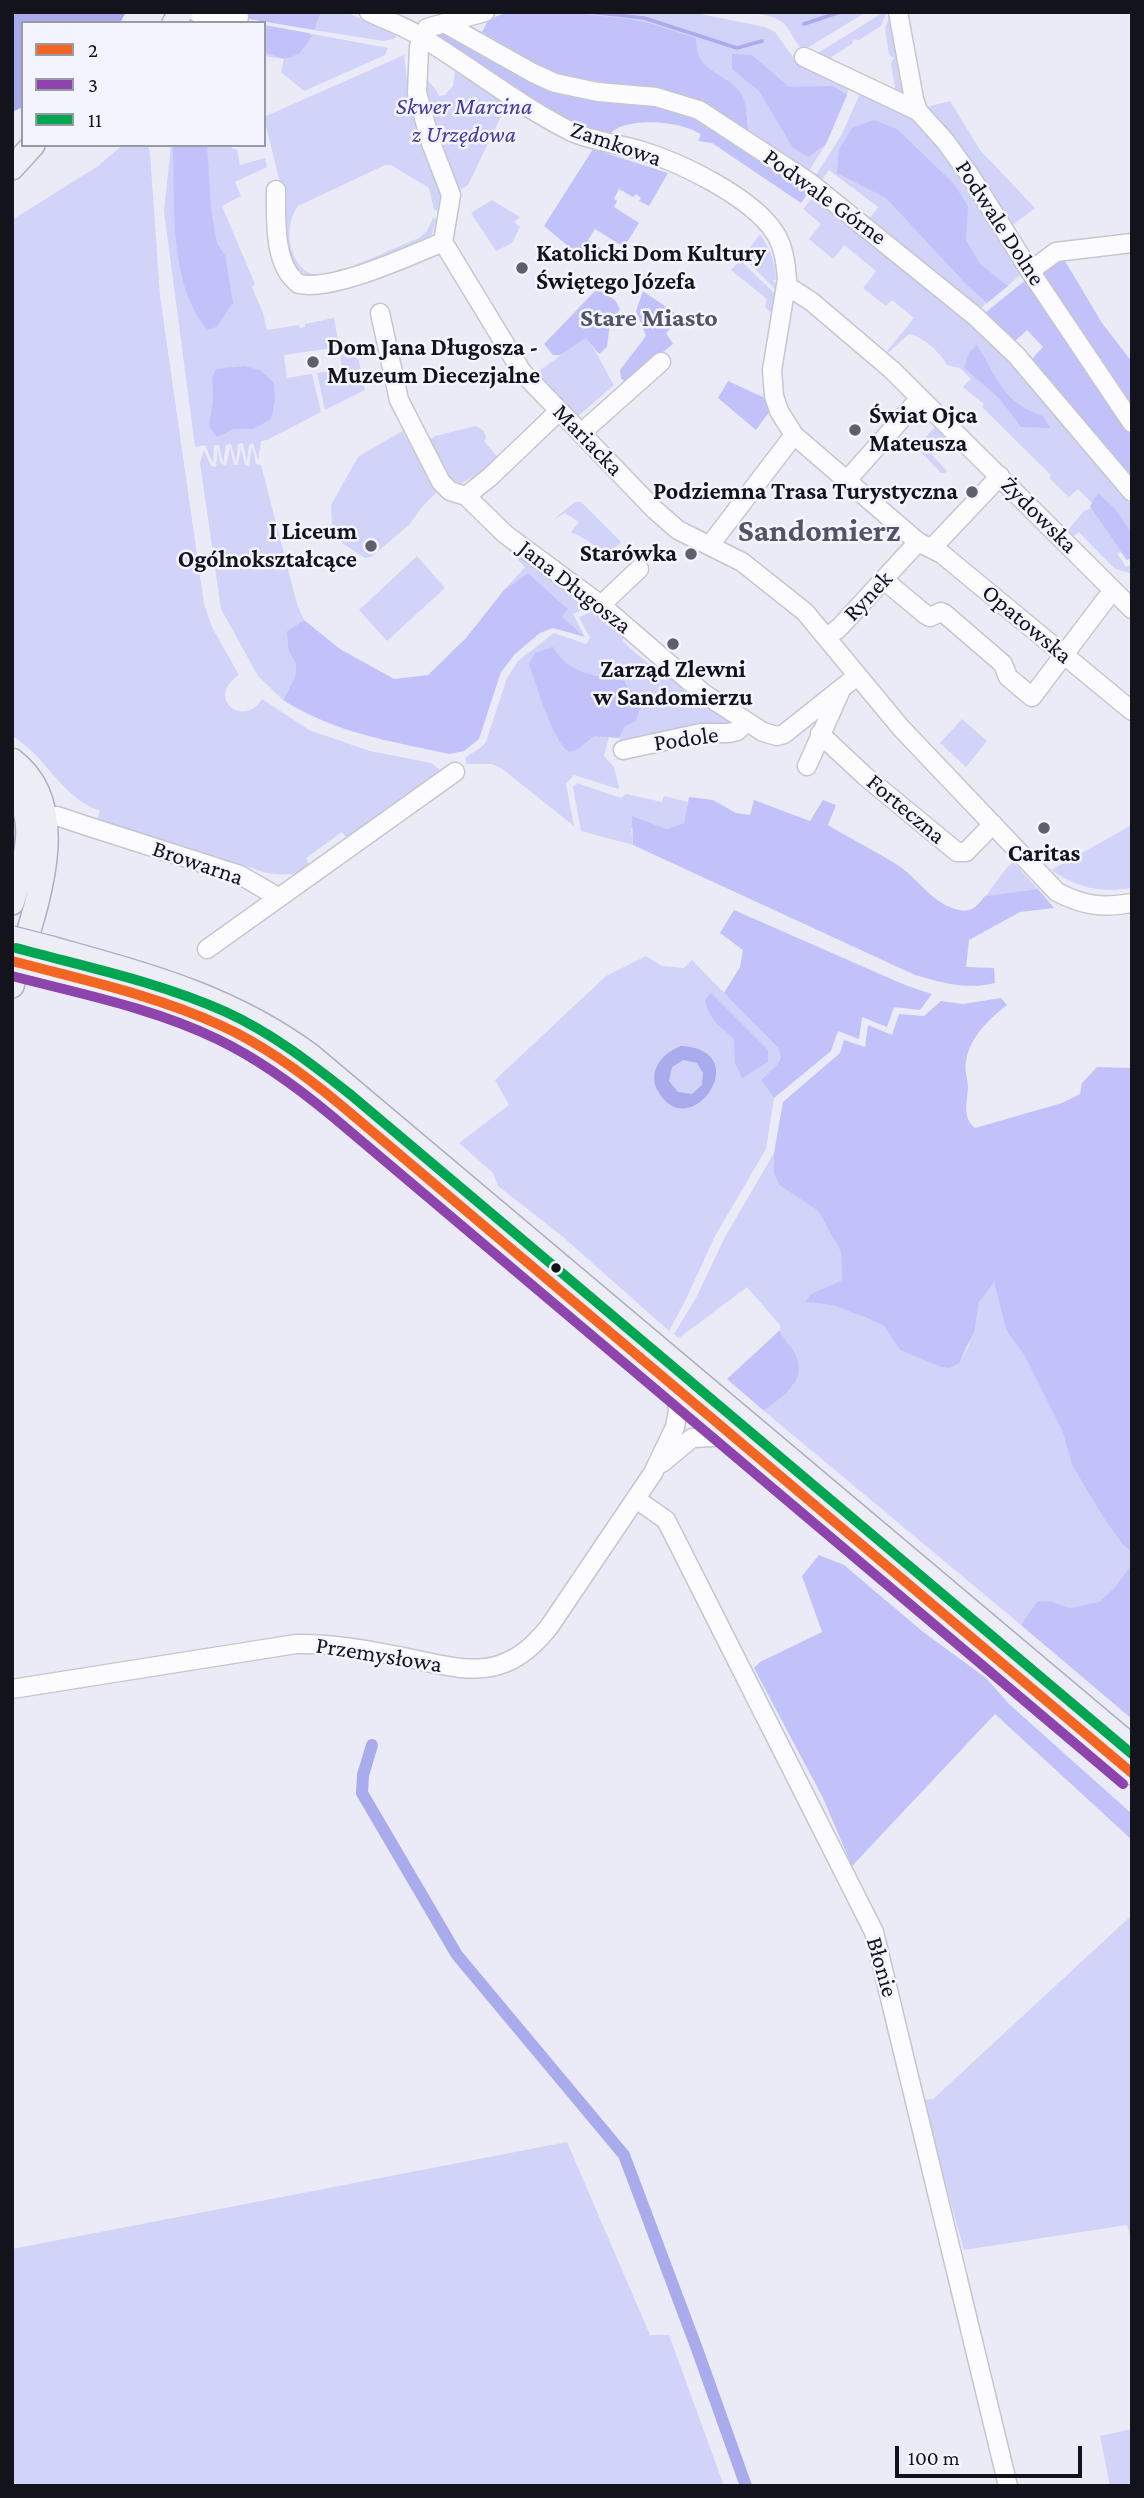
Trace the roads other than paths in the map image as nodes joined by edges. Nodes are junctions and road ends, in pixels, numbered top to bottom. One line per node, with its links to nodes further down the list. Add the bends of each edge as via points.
1 (196, 12): 5 (street, via 212,18)
2 (369, 12): 7 (street, Zamkowa)
3 (485, 12): 6 (street)
4 (898, 12): 9 (street, Podwale Dolne)
5 (239, 17)
6 (444, 23): 7 (street, via 427,28); 26 (street, Podwale Górne, via 555,83 656,97 699,110 809,182 975,316 1016,355)
7 (421, 37): 13 (street, via 420,107 451,195); 16 (street, Zamkowa, via 573,132 642,151 728,192 775,233 786,265)
8 (804, 57): 9 (street)
9 (918, 111): 15 (street, Podwale Dolne, via 969,174)
10 (31, 147): 11 (main road)
11 (12, 168)
12 (276, 190): 13 (street, via 276,235 289,273 299,284 314,285 369,272)
13 (443, 242): 20 (street, Mariacka, via 522,372)
14 (1132, 243): 15 (street, via 1056,252)
15 (1030, 271): 21 (street, Podwale Dolne)
16 (786, 285): 19 (street, Żydowska, via 812,302); 23 (street, Zamkowa, via 772,381 779,411)
17 (380, 313): 27 (street, Jana Długosza, via 399,400 441,482)
18 (661, 362): 22 (street)
19 (920, 398): 24 (street, Żydowska); 25 (street)
20 (559, 411): 22 (street, Mariacka); 27 (street)
21 (1132, 424)
22 (581, 433): 28 (street, Mariacka, via 670,523)
23 (794, 435): 25 (street); 28 (street)
24 (1000, 476): 29 (street, Rynek); 34 (street, Żydowska)
25 (848, 480): 29 (street)
26 (1132, 492)
27 (466, 496): 33 (street, Jana Długosza, via 512,539)
28 (710, 545): 35 (street, Rynek, via 773,585)
29 (925, 545): 31 (street, Rynek); 36 (street, Opatowska)
30 (639, 569): 33 (street)
31 (884, 580): 35 (street, Rynek); 36 (street, via 926,615 945,614 1003,664 1008,677 1032,697)
32 (1106, 599): 36 (street)
33 (601, 604): 40 (street, Jana Długosza, via 703,693)
34 (1132, 608)
35 (827, 637): 37 (street)
36 (1062, 654): 39 (street, Opatowska)
37 (857, 676): 38 (street, Jana Długosza); 48 (street)
38 (842, 688): 40 (street, Jana Długosza, via 784,734 770,735); 41 (street)
39 (1132, 711)
40 (746, 723): 42 (street, Podole, via 737,732 701,733)
41 (820, 734): 44 (street); 48 (street, Forteczna, via 957,852 966,852)
42 (623, 750)
43 (12, 760): 47 (main road, via 40,795)
44 (807, 766)
45 (455, 772): 49 (street)
46 (12, 787): 47 (main road)
47 (37, 818): 49 (street, Browarna, via 57,817 240,875); 50 (main road); 56 (main road, via 48,841)
48 (993, 824): 51 (street, via 1056,892 1083,904)
49 (278, 897): 53 (street)
50 (12, 903)
51 (1132, 903)
52 (12, 938): 54 (main road, bridge)
53 (207, 949)
54 (47, 959): 55 (main road, bridge); 57 (main road, via 199,1016 278,1058); 62 (main road, via 147,975 211,998 310,1055)
55 (12, 961)
56 (12, 986)
57 (675, 1388): 58 (main road); 59 (street, via 677,1418)
58 (732, 1436): 59 (street, via 692,1438); 63 (main road)
59 (653, 1474): 60 (street, Przemysłowa)
60 (636, 1499): 61 (street, Przemysłowa, via 549,1627 524,1653 496,1666 452,1667 316,1643); 64 (street, Błonie, via 666,1520 874,1932)
61 (12, 1689)
62 (1132, 1747)
63 (1132, 1773)
64 (1008, 2486)

